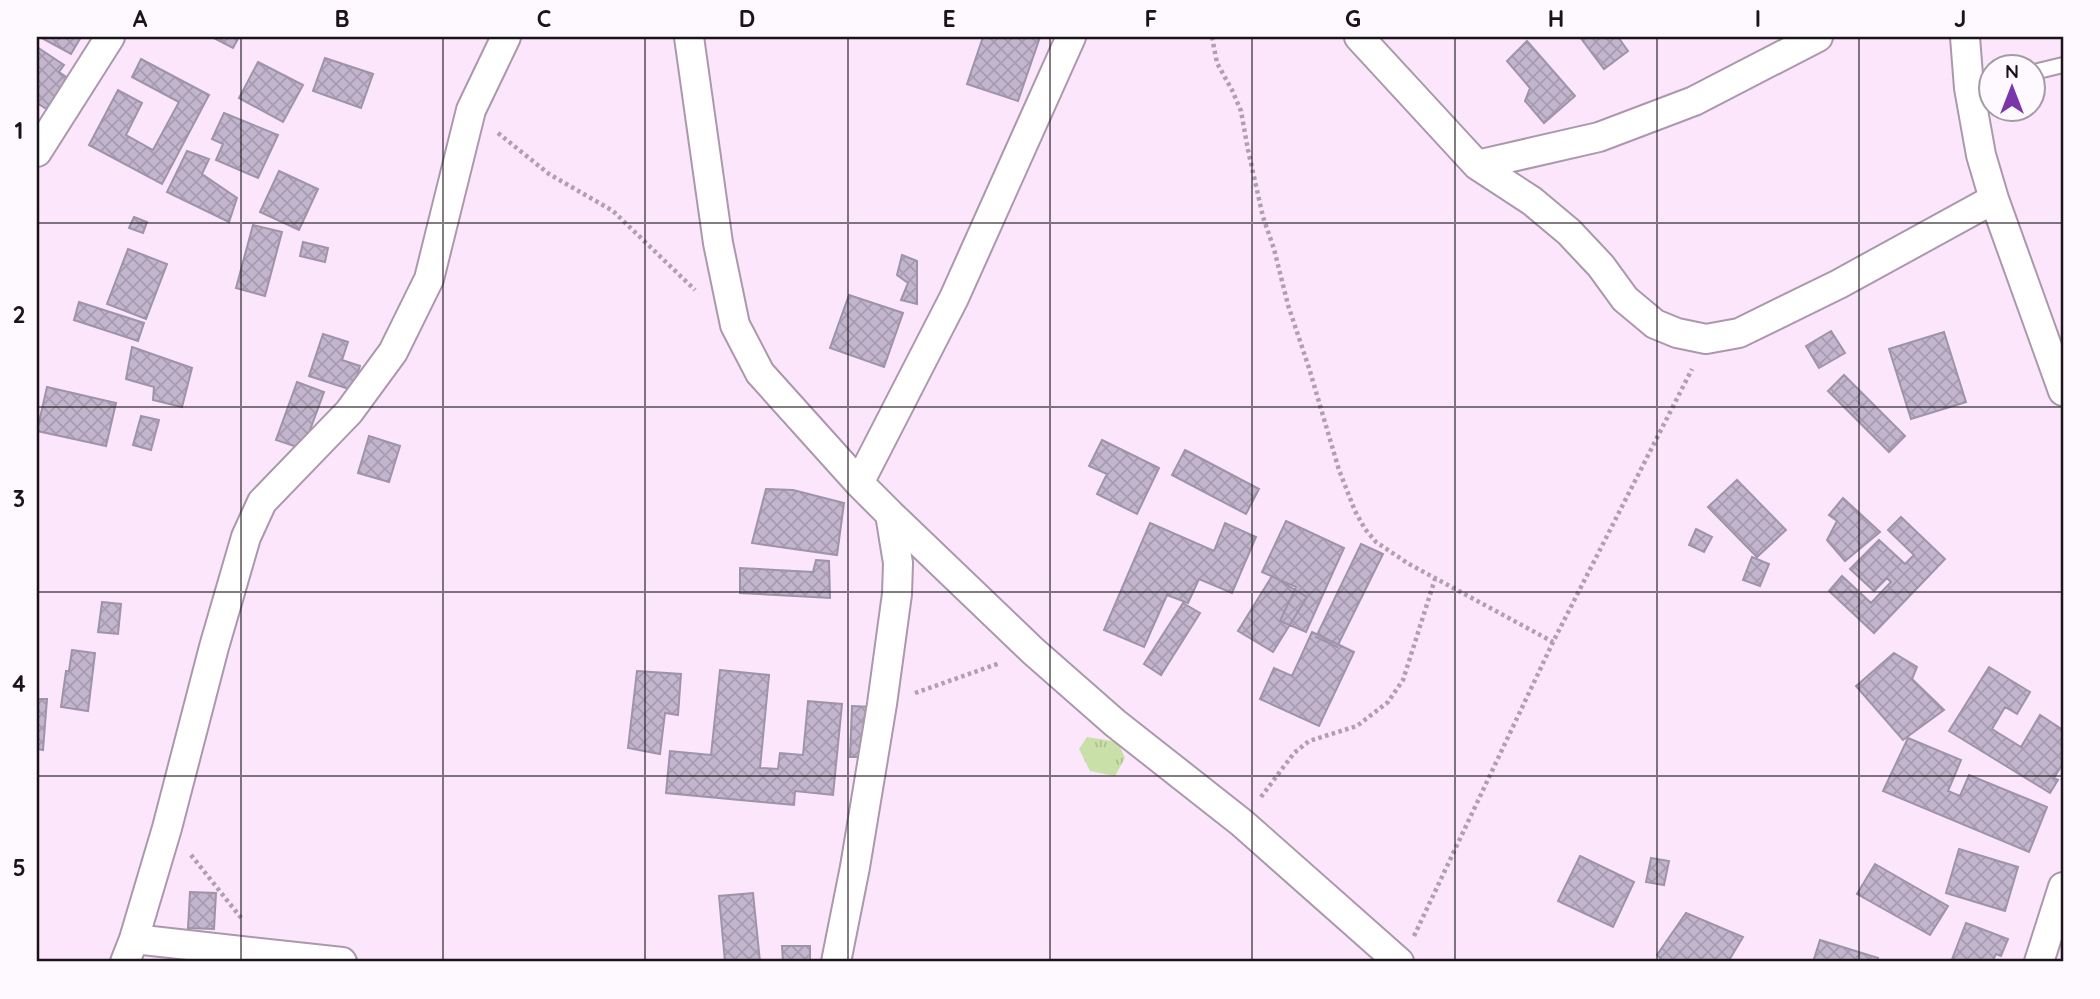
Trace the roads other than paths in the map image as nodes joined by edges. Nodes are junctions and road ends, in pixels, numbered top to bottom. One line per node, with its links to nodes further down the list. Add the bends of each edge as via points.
1 (110, 37): 10 (street)
2 (506, 37): 17 (street, via 471,110 429,279 393,352 349,412 262,502 246,537)
3 (689, 37): 14 (street, via 718,243 735,325 760,373)
4 (1072, 37): 14 (street, via 954,298)
5 (1359, 37): 11 (street)
6 (1818, 37): 11 (street, via 1694,101 1599,136)
7 (1965, 37): 8 (street)
8 (1978, 79)
9 (1981, 122): 12 (street, via 1981,155)
10 (37, 152)
11 (1477, 165): 12 (street, via 1569,232 1625,299 1654,324 1706,339 1752,327)
12 (1994, 199): 13 (street)
13 (2063, 391)
14 (859, 483): 15 (street)
15 (890, 514): 19 (street, via 898,564 897,594); 20 (street, via 1033,651 1242,823)
16 (2063, 887): 21 (street)
17 (130, 951): 18 (street, via 266,953)
18 (342, 962)
19 (836, 962)
20 (1399, 962)
21 (2039, 962)

